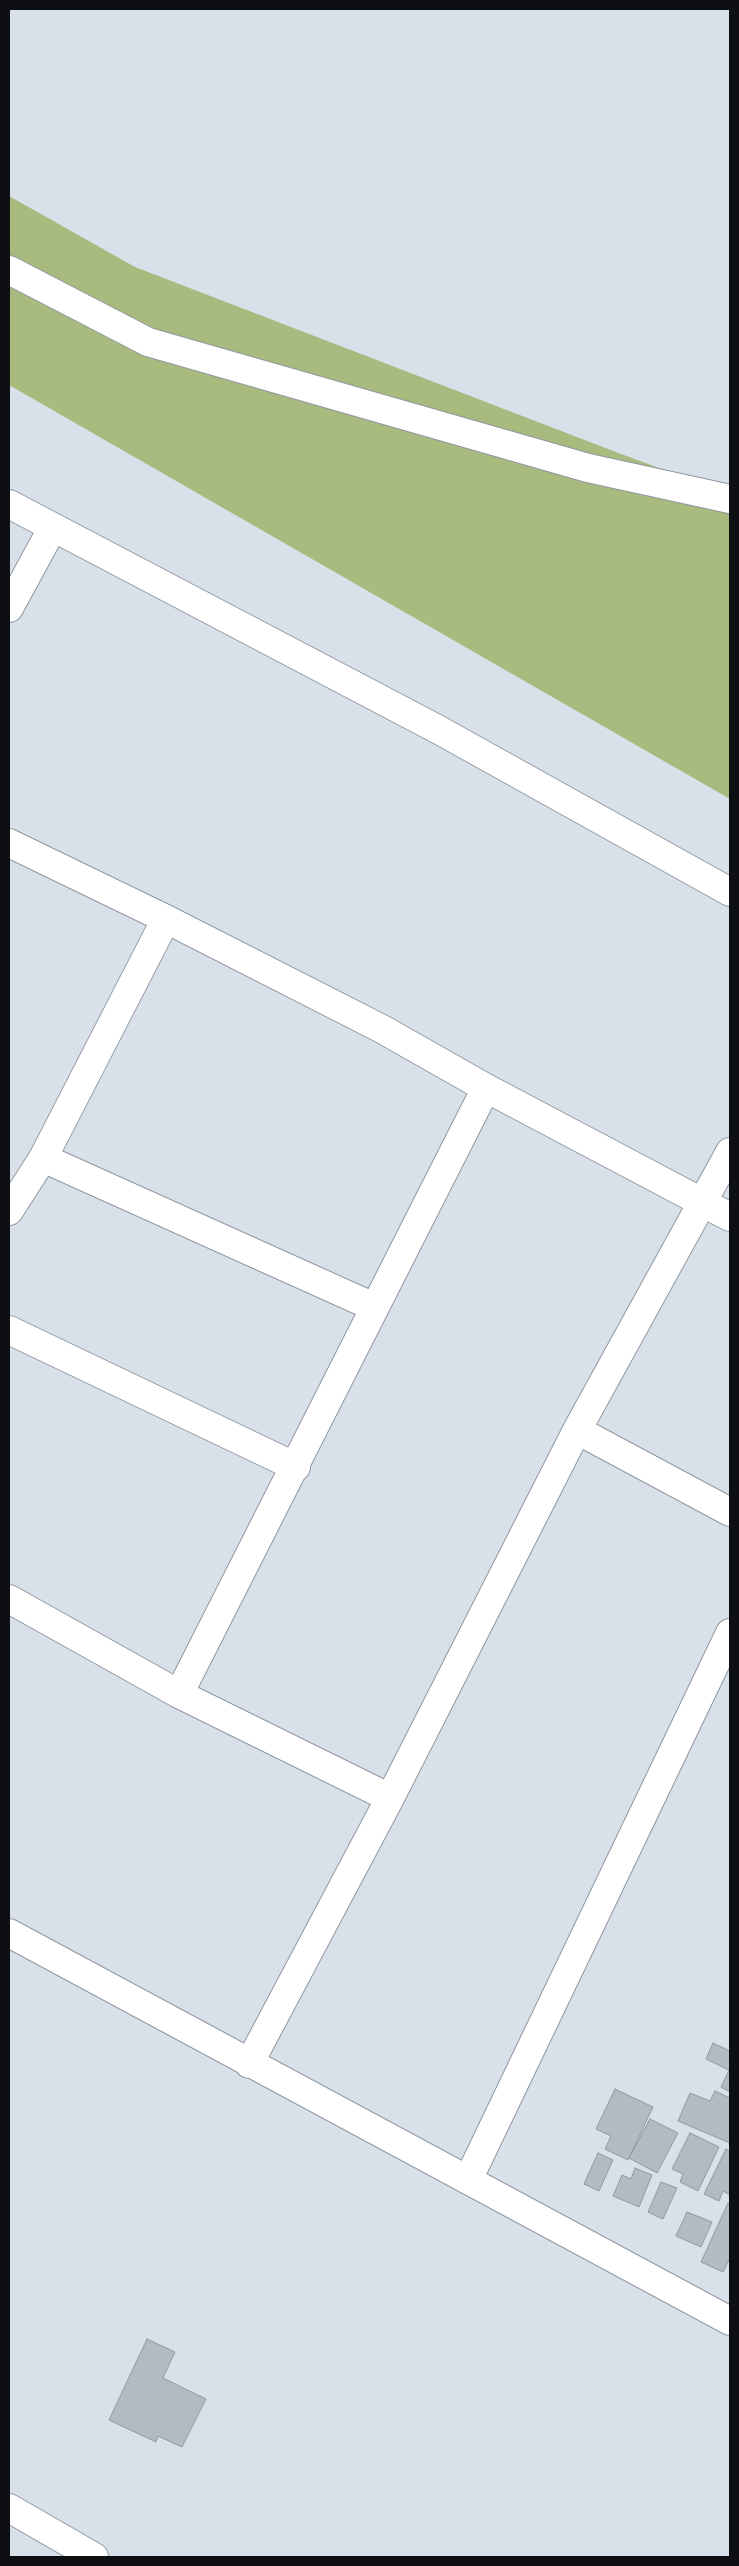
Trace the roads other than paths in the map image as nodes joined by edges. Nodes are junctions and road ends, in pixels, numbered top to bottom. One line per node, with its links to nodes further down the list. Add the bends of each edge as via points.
1 (9, 270): 2 (street, via 148,342 588,468)
2 (730, 499)
3 (9, 504): 4 (street)
4 (53, 527): 5 (street); 7 (street, via 430,726)
5 (9, 608)
6 (9, 843): 8 (street)
7 (730, 892)
8 (166, 919): 9 (street, via 382,1029); 11 (street)
9 (486, 1088): 12 (street); 15 (street)
10 (730, 1152): 12 (street)
11 (43, 1158): 13 (street); 15 (street)
12 (702, 1203): 14 (street); 17 (street)
13 (9, 1211)
14 (730, 1217)
15 (374, 1307): 18 (street)
16 (9, 1330): 18 (street)
17 (577, 1430): 19 (street); 23 (street)
18 (296, 1467): 22 (street)
19 (730, 1512)
20 (9, 1599): 22 (street)
21 (730, 1633): 26 (street)
22 (179, 1694): 23 (street)
23 (390, 1798): 25 (street)
24 (9, 1934): 25 (street)
25 (250, 2064): 26 (street)
26 (468, 2180): 27 (street)
27 (730, 2320)
28 (9, 2508): 29 (street)
29 (94, 2557)

